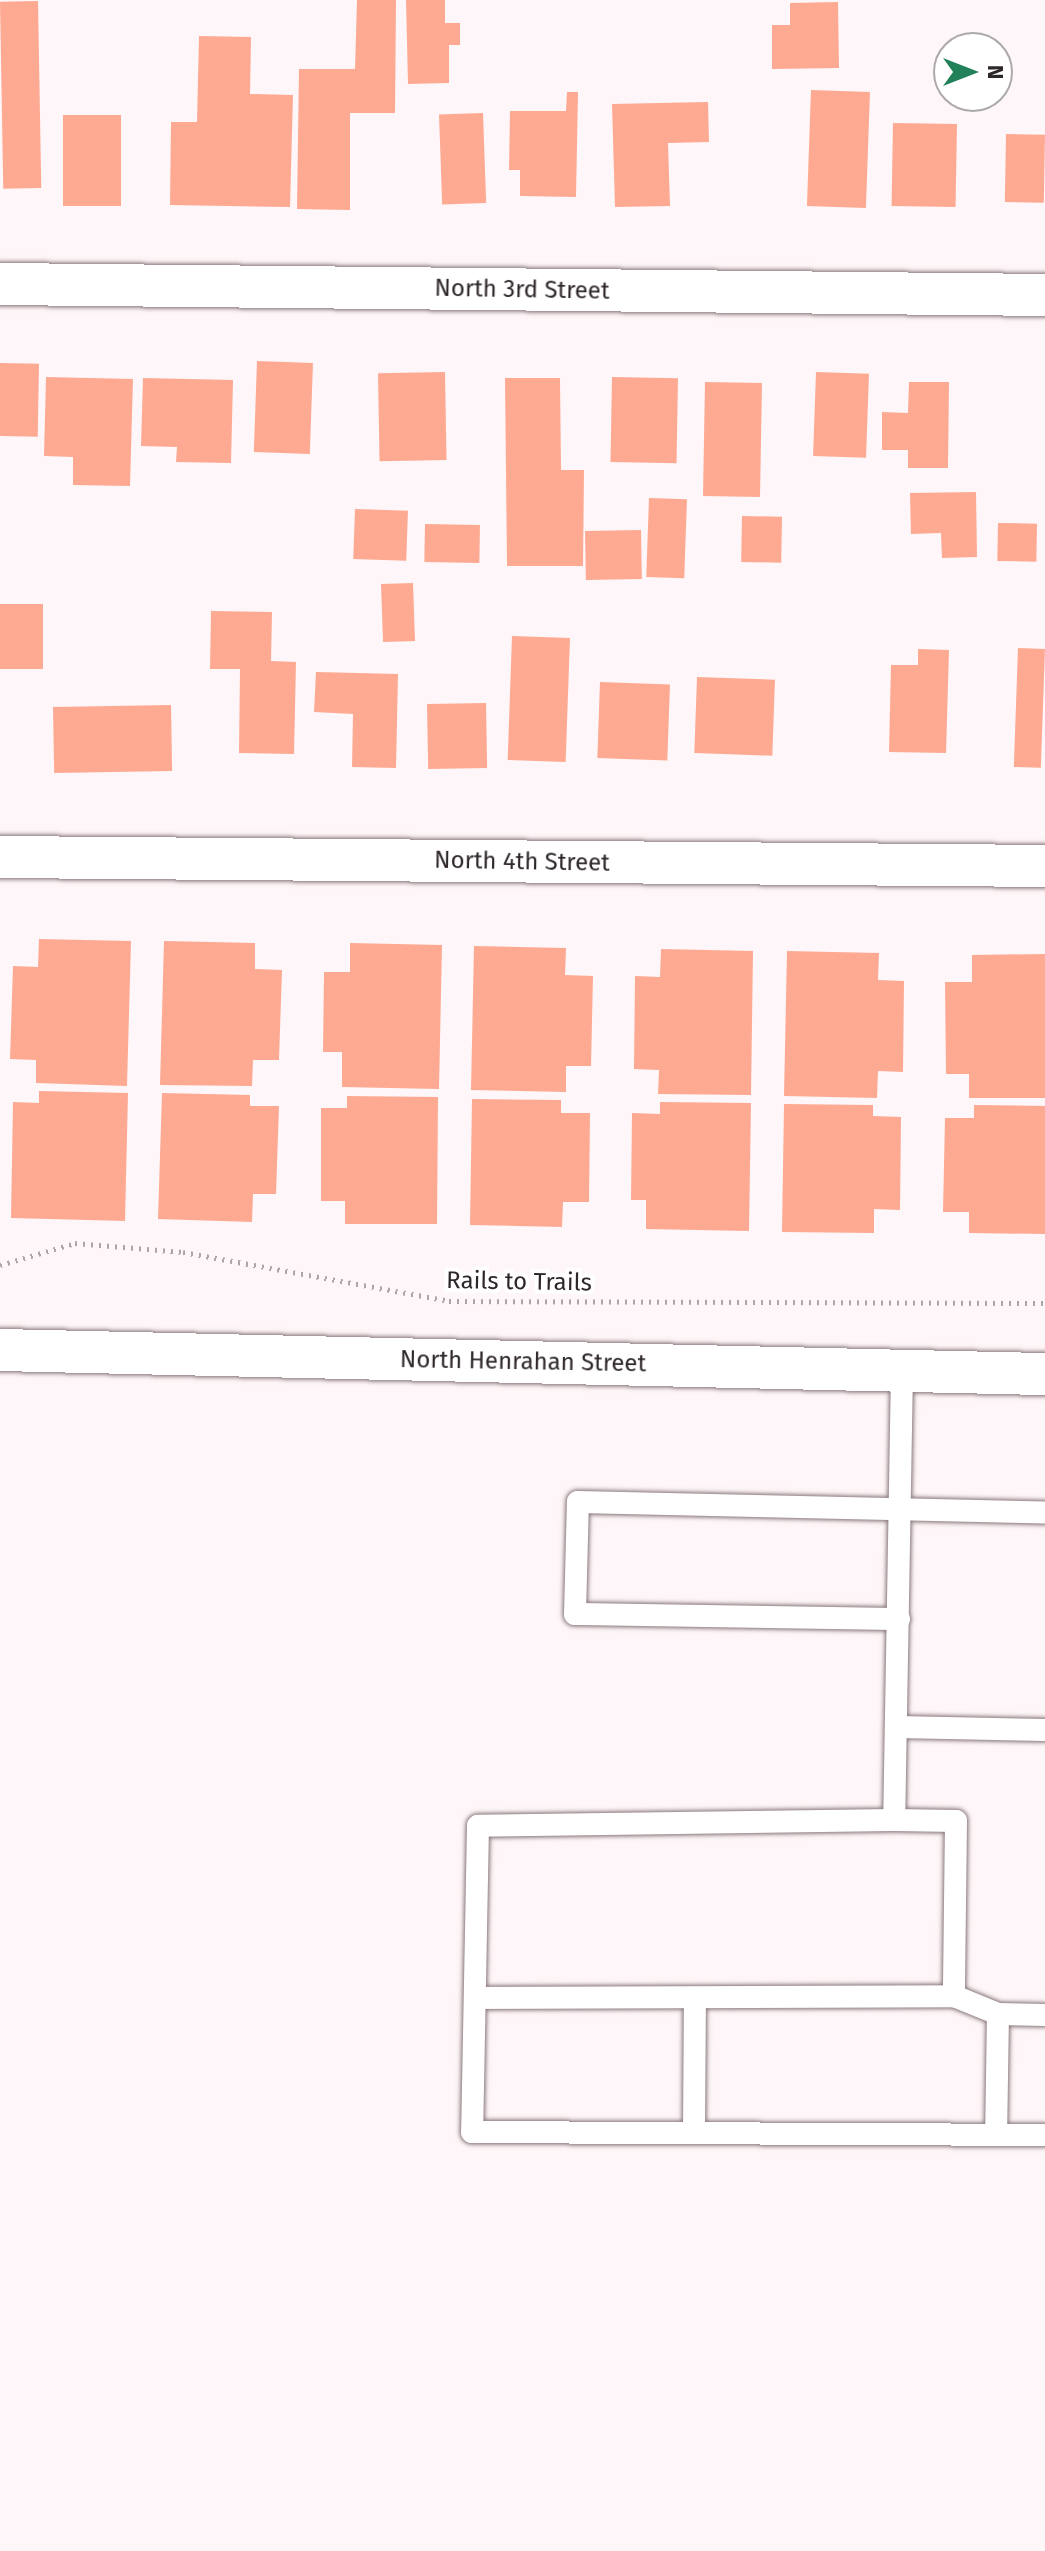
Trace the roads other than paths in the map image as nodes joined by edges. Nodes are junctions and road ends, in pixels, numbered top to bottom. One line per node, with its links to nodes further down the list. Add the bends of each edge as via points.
1 (0, 284): 2 (street, North 3rd Street)
2 (1045, 295)
3 (0, 857): 4 (street, North 4th Street)
4 (1045, 866)
5 (0, 1350): 6 (street, North Henrahan Street)
6 (902, 1371): 7 (street, North Henrahan Street); 8 (lane)
7 (1045, 1374)
8 (900, 1509): 9 (lane); 10 (lane); 10 (lane, via 578,1502 575,1614)
9 (1045, 1513)
10 (899, 1619): 11 (lane)
11 (896, 1727): 12 (lane); 13 (lane)
12 (1045, 1730)
13 (894, 1820): 14 (lane, via 956,1821); 15 (lane, via 478,1826)
14 (954, 1996): 16 (lane); 17 (lane)
15 (475, 1998): 16 (lane); 19 (lane, via 472,2132)
16 (695, 1998): 19 (lane)
17 (998, 2014): 18 (lane); 20 (lane)
18 (1045, 2015)
19 (694, 2133): 20 (lane)
20 (996, 2135): 21 (lane)
21 (1045, 2135)

